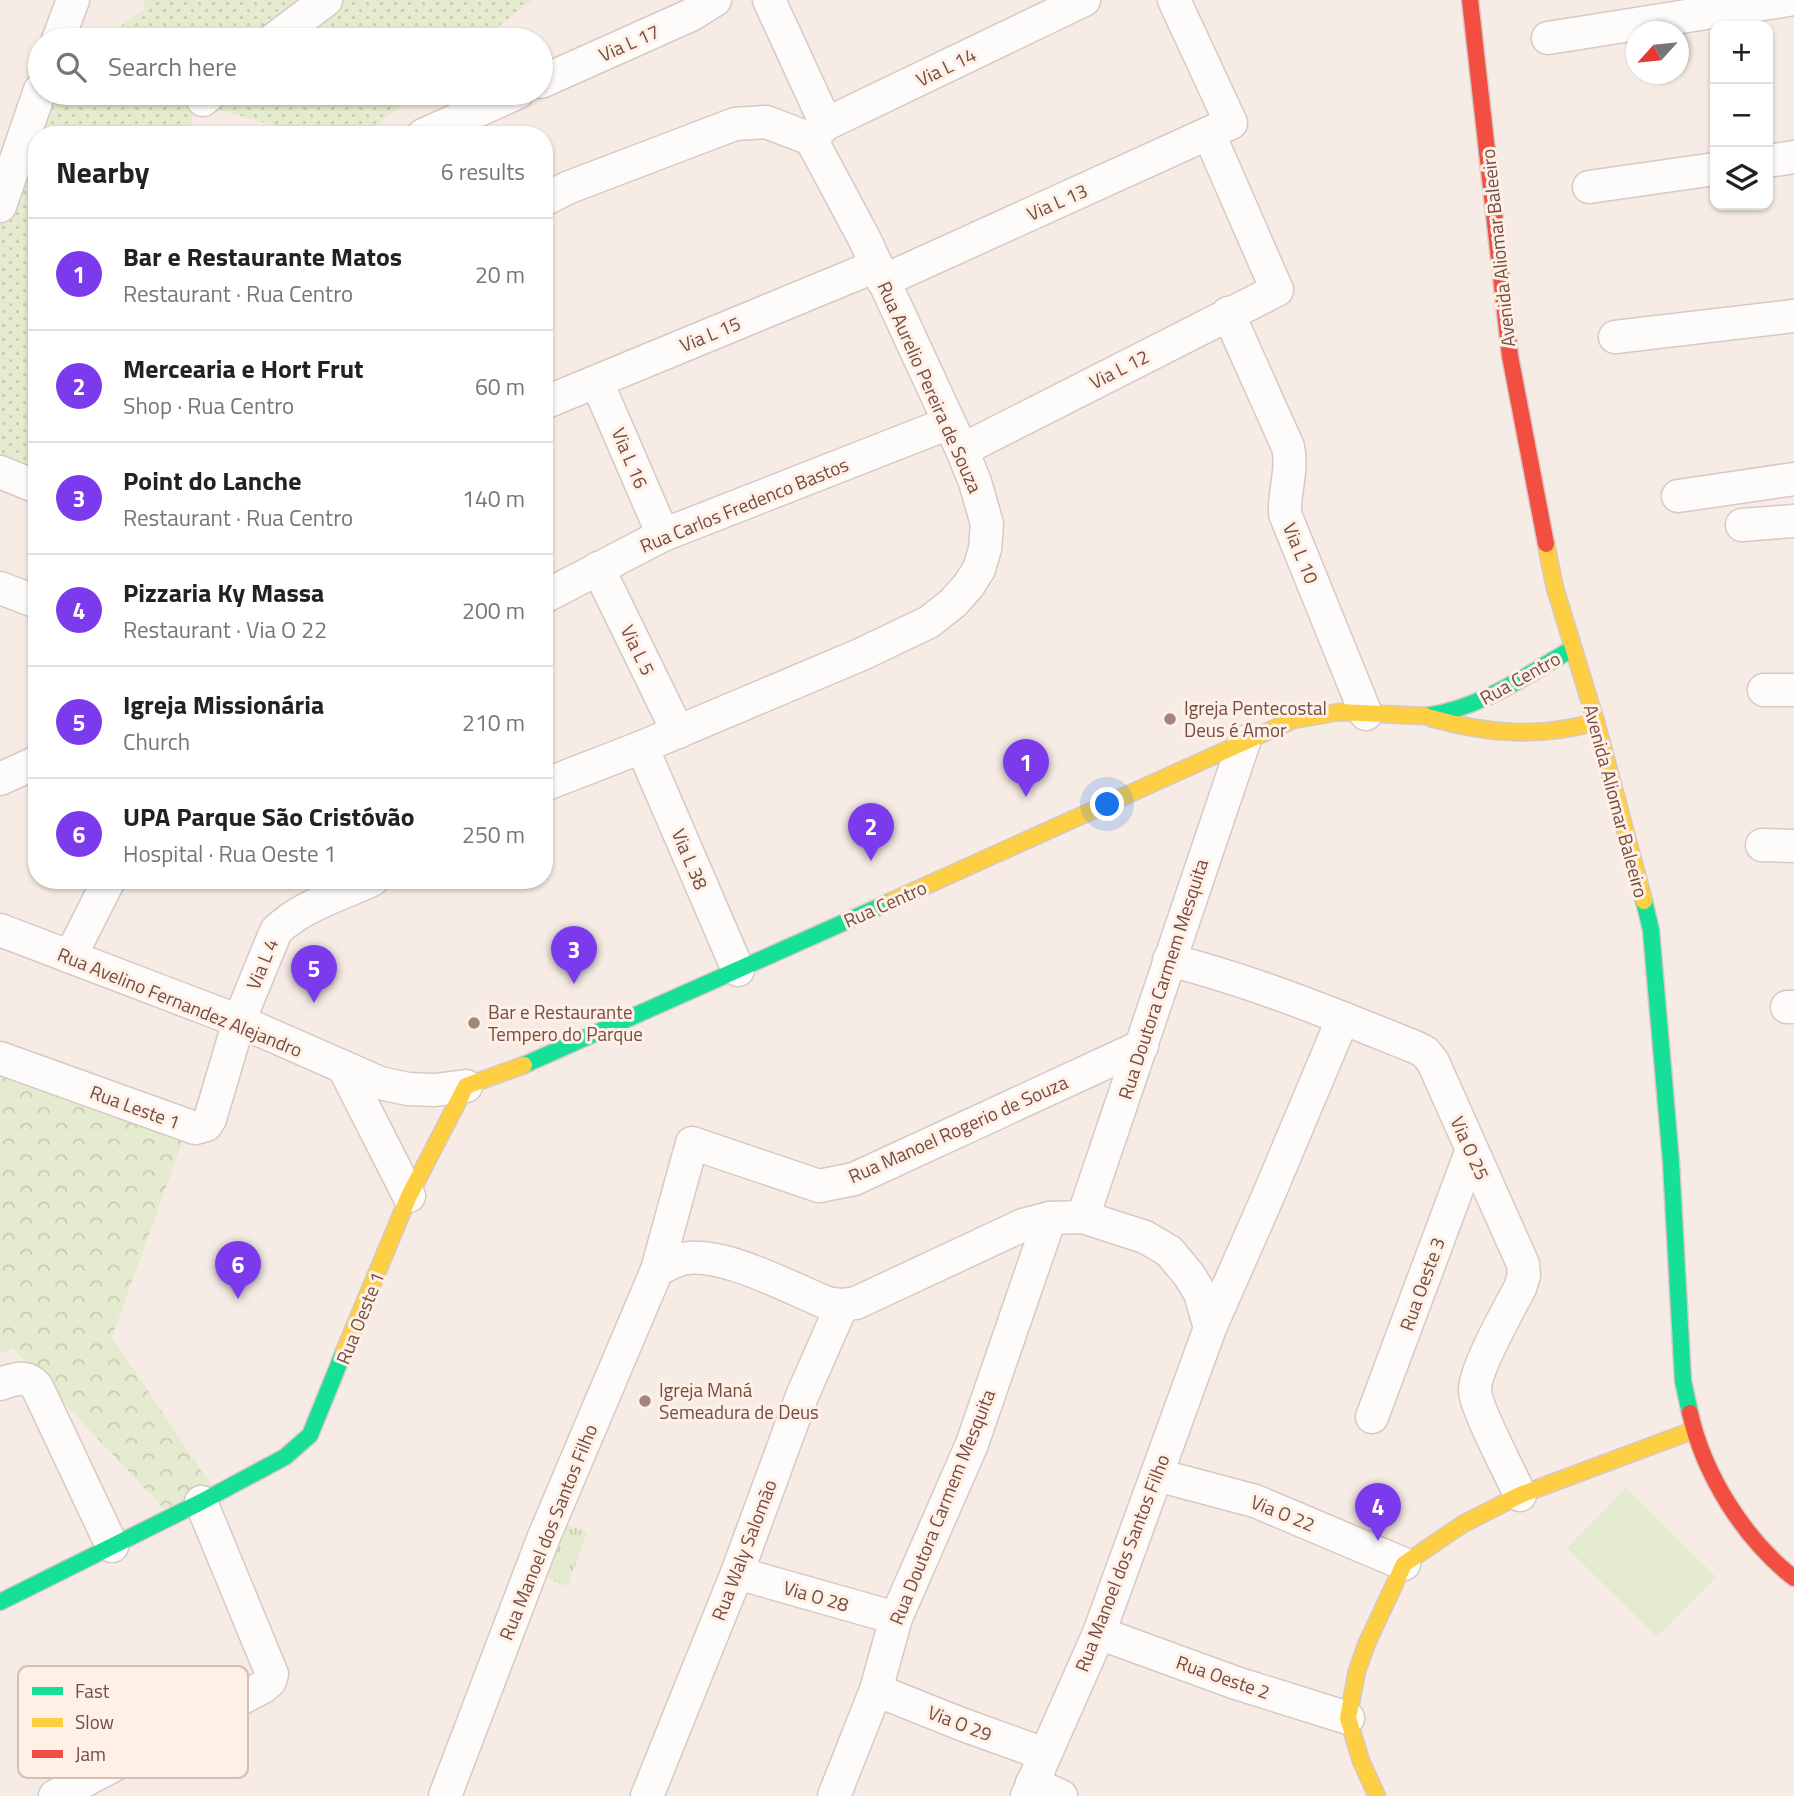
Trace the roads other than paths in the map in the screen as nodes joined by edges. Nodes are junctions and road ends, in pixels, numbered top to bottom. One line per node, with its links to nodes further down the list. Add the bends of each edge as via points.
1 (74, 0): 9 (street)
2 (326, 0): 10 (street)
3 (715, 0): 12 (street, Via L 17)
4 (769, 0): 17 (street)
5 (1084, 0): 17 (street, Via L 14)
6 (1174, 0): 16 (street)
7 (1470, 0): 42 (street, Avenida Aliomar Baleeiro, via 1510,356 1555,588)
8 (1788, 0): 11 (street)
9 (63, 28)
10 (289, 28)
11 (1548, 38)
12 (553, 77)
13 (35, 105): 23 (street)
14 (490, 105): 15 (street)
15 (443, 126)
16 (1220, 129): 24 (street, Via L 13); 25 (street, Via L 12, via 1277,290)
17 (818, 132): 22 (street, via 766,122 735,124); 24 (street, Rua Aurelio Pereira de Souza)
18 (1794, 157): 19 (street)
19 (1773, 160)
20 (1710, 170): 21 (street)
21 (1589, 187)
22 (553, 195)
23 (0, 206)
24 (879, 273): 28 (street, Via L 15); 30 (street, Rua Aurelio Pereira de Souza)
25 (1228, 313): 30 (street, Via L 12); 44 (street, Via L 10, via 1288,447 1291,467 1285,514)
26 (1794, 316): 27 (street)
27 (1615, 337)
28 (597, 382): 29 (street, Via L 15); 37 (street, Via L 16)
29 (553, 399)
30 (956, 436): 37 (street, Rua Carlos Fredenco Bastos); 48 (street, Rua Aurelio Pereira de Souza, via 988,524 979,569 953,603 929,622 862,654)
31 (0, 472): 33 (street)
32 (1794, 479): 34 (street)
33 (28, 483)
34 (1678, 496)
35 (1794, 521): 36 (street)
36 (1742, 525)
37 (663, 534): 38 (street, Rua Carlos Fredenco Bastos)
38 (598, 568): 40 (street, Rua Carlos Fredenco Bastos); 48 (street, Via L 5)
39 (0, 588): 41 (street)
40 (553, 592)
41 (28, 599)
42 (1572, 649): 43 (street, Rua Centro); 46 (street, Avenida Aliomar Baleeiro)
43 (1482, 701): 45 (street, Rua Centro); 47 (street, via 1478,714)
44 (1366, 714): 45 (street, Rua Centro); 49 (street, Rua Centro, via 1321,713)
45 (1426, 716): 47 (street, Rua Centro)
46 (1595, 722): 47 (street, Rua Centro, via 1553,733); 78 (street, Avenida Aliomar Baleeiro, via 1651,930 1671,1162 1683,1381)
47 (1487, 731)
48 (678, 732): 50 (street, Rua Aurelio Pereira de Souza)
49 (1244, 742): 60 (street, Rua Doutora Carmem Mesquita); 61 (street, Rua Centro)
50 (642, 747): 53 (street, Rua Aurelio Pereira de Souza); 61 (street, Via L 38)
51 (28, 766): 52 (street)
52 (0, 779)
53 (553, 782)
54 (1762, 845): 55 (street)
55 (1794, 846)
56 (104, 889): 59 (street)
57 (352, 889): 63 (street, Via L 4, via 300,912 275,931)
58 (0, 930): 59 (street, Rua Avelino Fernandez Alejandro)
59 (70, 957): 63 (street, Rua Avelino Fernandez Alejandro)
60 (1169, 960): 62 (street, Via O 25); 64 (street, Rua Doutora Carmem Mesquita)
61 (738, 970): 67 (street, Rua Centro, via 528,1064)
62 (1343, 1018): 69 (street, Via O 25, via 1425,1052); 75 (street, Rua Manoel dos Santos Filho)
63 (239, 1021): 65 (street, Rua Leste 1, via 210,1119 195,1128); 66 (street, Rua Avelino Fernandez Alejandro)
64 (1142, 1046): 68 (street, Rua Manoel Rogerio de Souza, via 836,1184 819,1186); 71 (street, Rua Doutora Carmem Mesquita)
65 (0, 1058)
66 (345, 1070): 67 (street, Rua Centro, via 408,1089); 70 (street)
67 (466, 1086): 70 (street, Rua Oeste 1)
68 (692, 1143): 73 (street, Rua Manoel dos Santos Filho)
69 (1471, 1152): 77 (street, Rua Oeste 3); 80 (street, Via O 25, via 1523,1264 1520,1288 1475,1389)
70 (410, 1196): 81 (street, Rua Oeste 1, via 310,1435 285,1457)
71 (1083, 1217): 72 (street); 75 (street, via 1145,1237 1169,1251 1200,1293)
72 (1050, 1218): 74 (street, via 1023,1225); 87 (street, Rua Doutora Carmem Mesquita, via 972,1444)
73 (657, 1270): 74 (street, via 681,1259 720,1259); 96 (street, Rua Manoel dos Santos Filho, via 543,1538)
74 (842, 1306): 84 (street, Rua Waly Salomão, via 802,1396)
75 (1210, 1328): 79 (street, Rua Manoel dos Santos Filho)
76 (0, 1384): 82 (street, via 26,1378 37,1387)
77 (1372, 1417)
78 (1694, 1430): 80 (street); 85 (street, Avenida Aliomar Baleeiro, via 1738,1518 1776,1564)
79 (1157, 1475): 83 (street, Via O 22, via 1255,1501); 88 (street, Rua Manoel dos Santos Filho)
80 (1520, 1494): 83 (street, via 1463,1524)
81 (201, 1502): 82 (street, Rua Oeste 1); 90 (street, via 272,1674 270,1681)
82 (112, 1546): 86 (street, Rua Oeste 1)
83 (1404, 1564): 91 (street, via 1367,1643)
84 (737, 1573): 87 (street, Via O 28); 97 (street, Rua Waly Salomão)
85 (1794, 1578)
86 (0, 1602)
87 (896, 1618): 89 (street, Rua Doutora Carmem Mesquita)
88 (1099, 1633): 91 (street, Rua Oeste 2, via 1236,1684); 92 (street, Rua Manoel dos Santos Filho)
89 (876, 1690): 92 (street, Via O 29); 98 (street, Rua Doutora Carmem Mesquita)
90 (248, 1696)
91 (1348, 1718): 100 (street)
92 (1044, 1754): 94 (street, Rua Manoel dos Santos Filho)
93 (106, 1784): 95 (street)
94 (1030, 1790): 99 (street)
95 (55, 1796)
96 (445, 1796)
97 (647, 1796)
98 (834, 1796)
99 (1061, 1796)
100 (1377, 1796)

